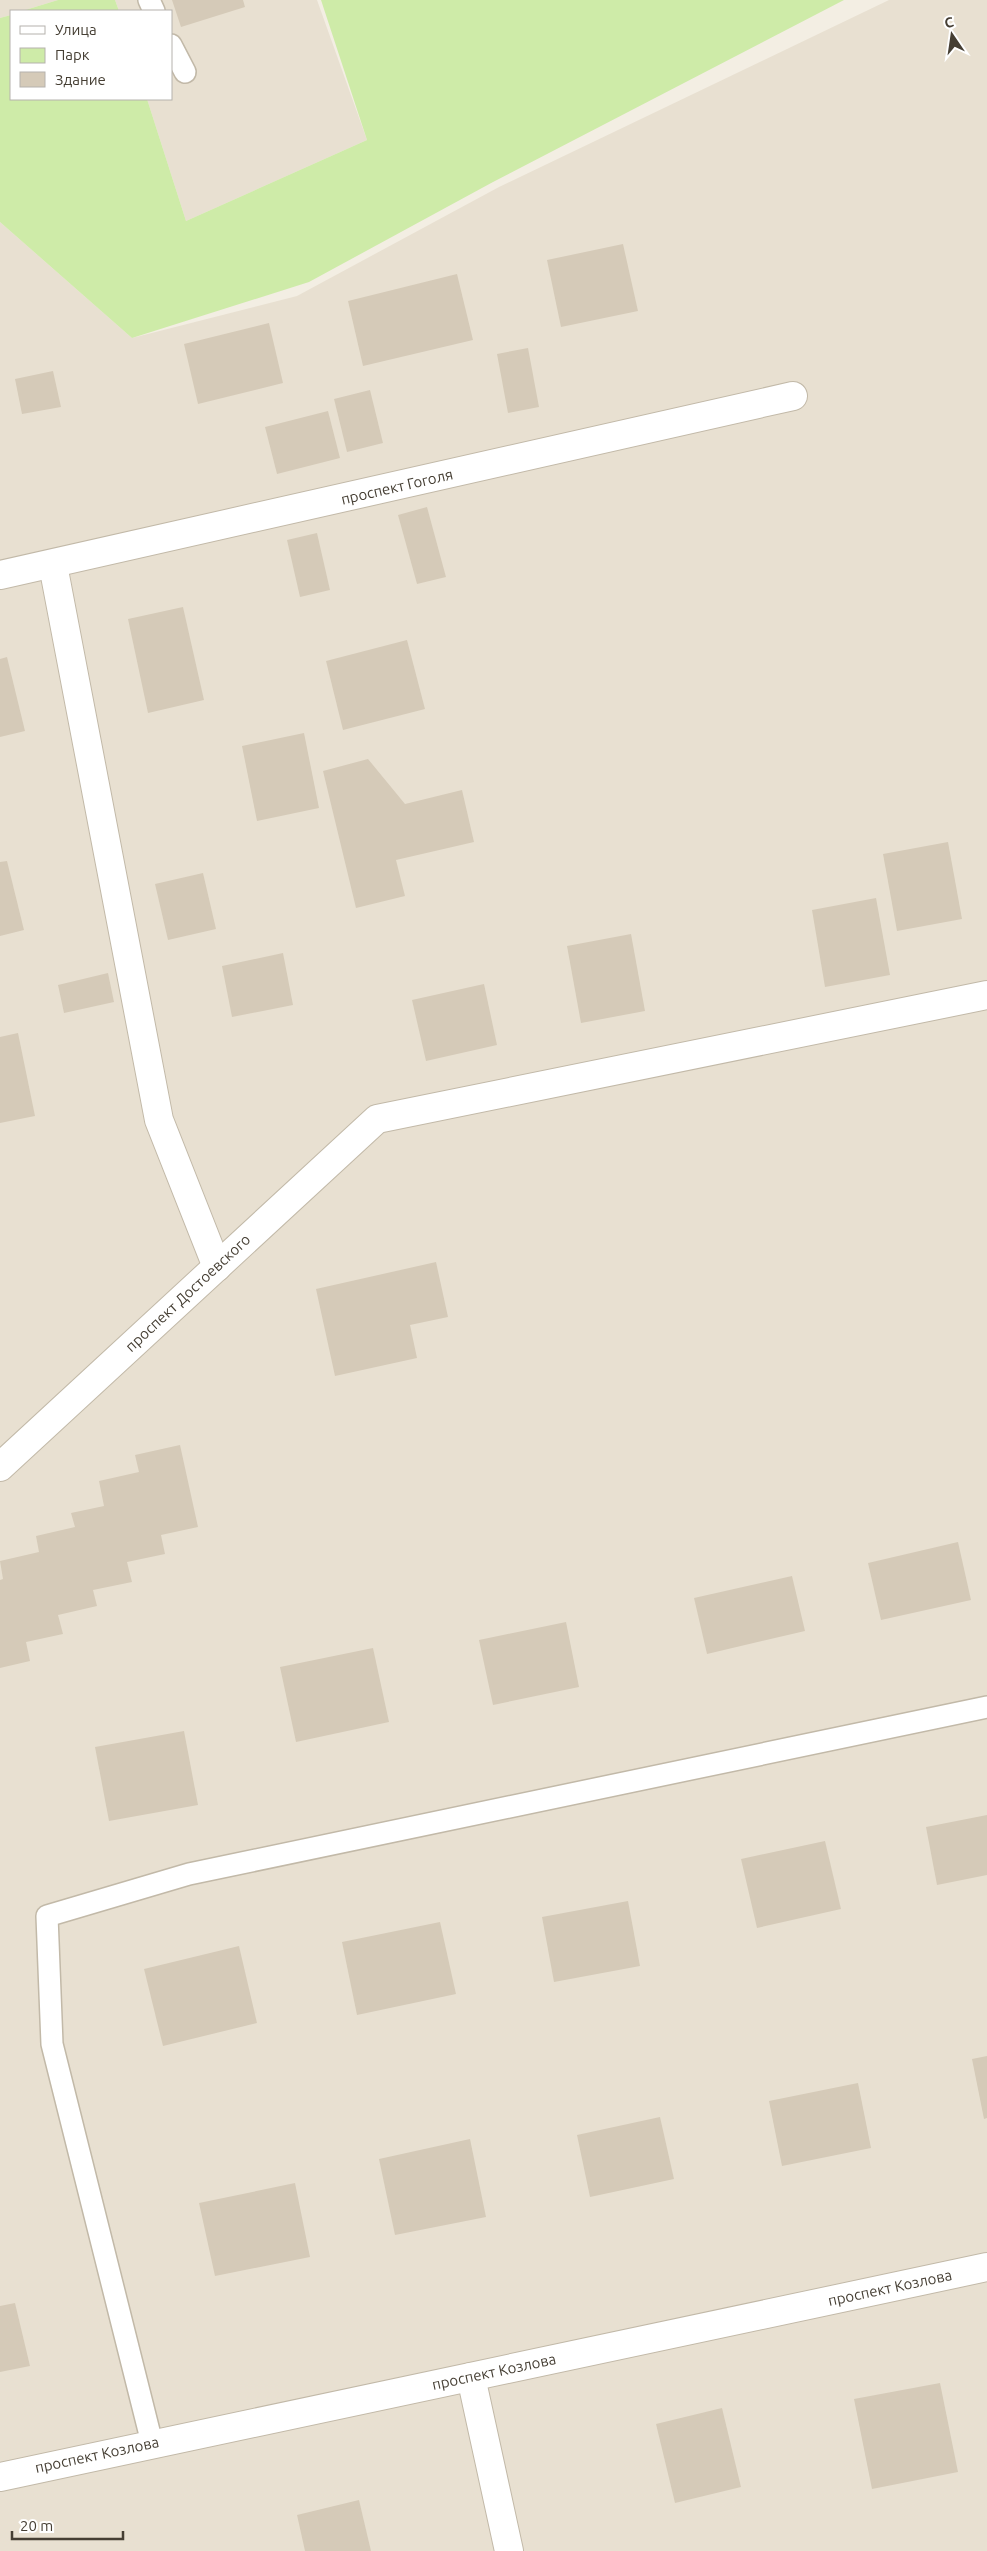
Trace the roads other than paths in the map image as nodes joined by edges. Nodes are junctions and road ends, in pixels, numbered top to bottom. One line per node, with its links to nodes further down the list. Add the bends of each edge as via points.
1 (172, 47): 2 (lane)
2 (185, 72)
3 (793, 396): 4 (street, проспект Гоголя)
4 (53, 565): 5 (street, проспект Гоголя); 7 (street, via 159,1120)
5 (0, 576)
6 (987, 995): 7 (street, проспект Достоевского, via 377,1119)
7 (217, 1267): 8 (street, проспект Достоевского)
8 (0, 1467)
9 (987, 1707): 12 (lane, via 189,1874 46,1916 52,2044)
10 (987, 2267): 11 (street, проспект Козлова)
11 (471, 2377): 12 (street, проспект Козлова); 14 (street)
12 (152, 2443): 13 (street, проспект Козлова)
13 (0, 2476)
14 (509, 2551)

